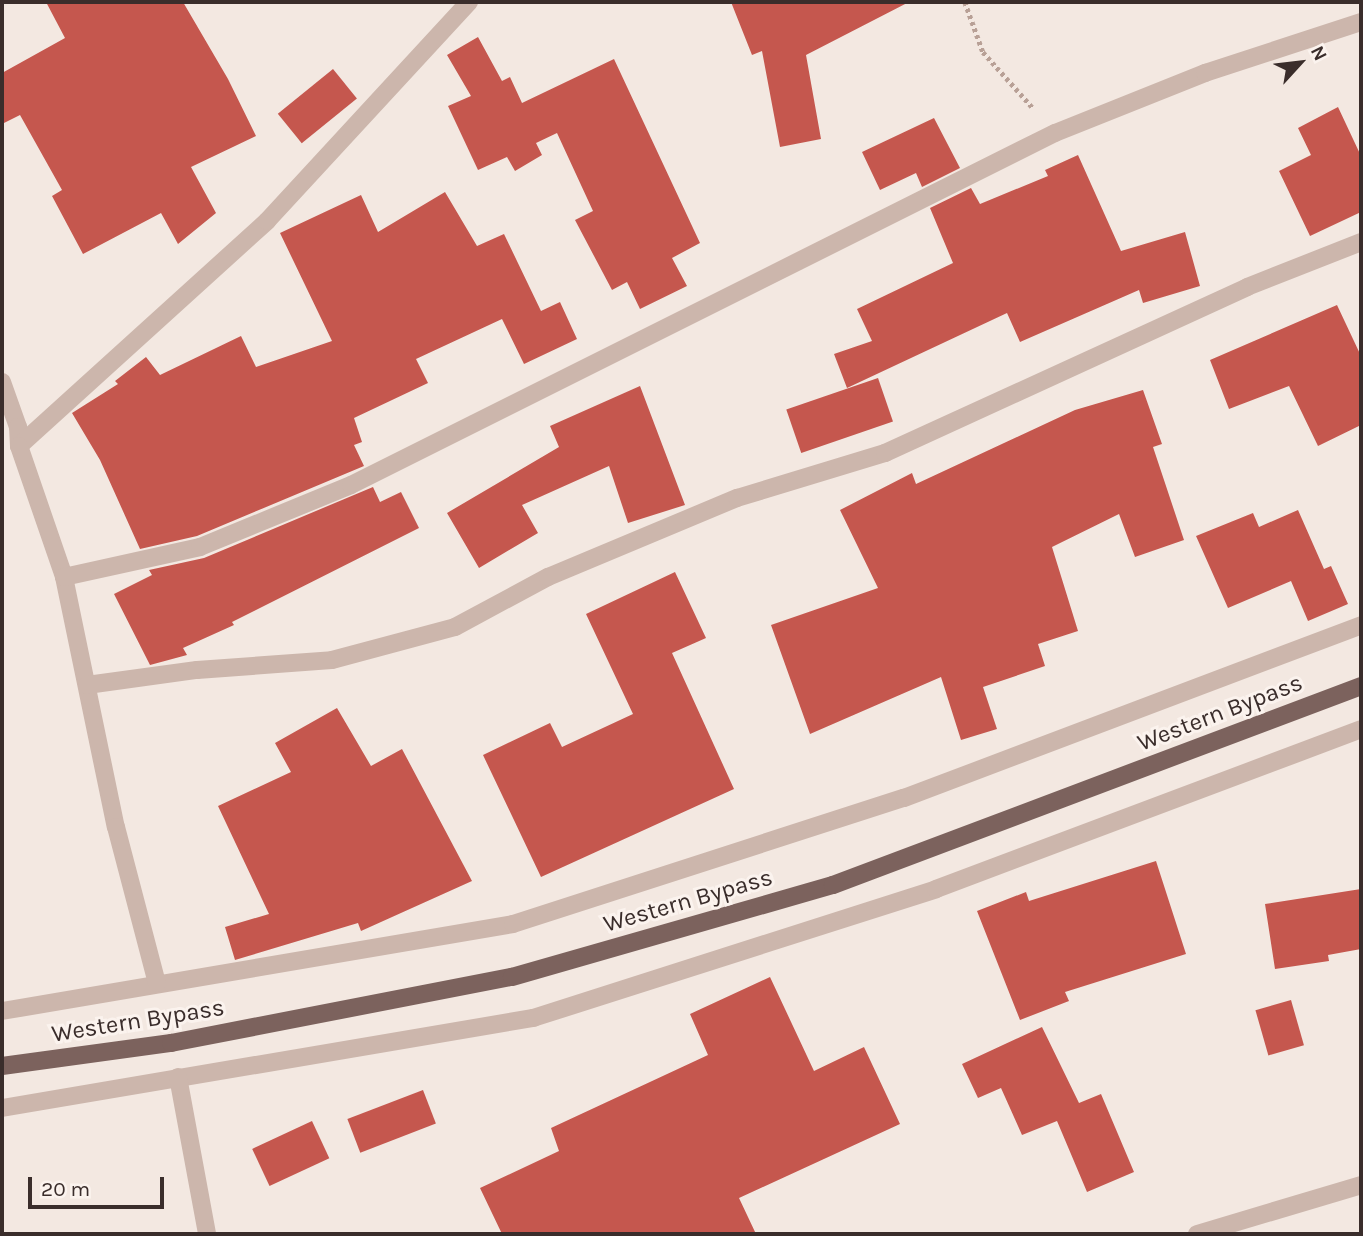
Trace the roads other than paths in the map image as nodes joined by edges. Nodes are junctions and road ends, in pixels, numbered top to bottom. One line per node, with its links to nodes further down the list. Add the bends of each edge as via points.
1 (470, 2): 6 (street, via 267,221)
2 (1361, 22): 7 (street, via 1205,73 1055,133 351,485 200,547)
3 (1361, 242): 9 (street, via 1247,287 885,453 737,498 548,577 455,627 332,660 197,670)
4 (2, 382): 5 (street)
5 (10, 431): 6 (street)
6 (19, 446): 7 (street)
7 (64, 577): 9 (street)
8 (1361, 625): 12 (street, via 904,798 513,924)
9 (87, 685): 12 (street, via 116,827)
10 (1361, 686): 14 (main road, Western Bypass, via 833,885 512,977 171,1043)
11 (1361, 729): 15 (street, via 936,889 533,1018)
12 (157, 983): 13 (street)
13 (2, 1011)
14 (2, 1066)
15 (178, 1076): 16 (street); 18 (street)
16 (2, 1108)
17 (1361, 1185): 19 (street)
18 (207, 1234)
19 (1197, 1234)

